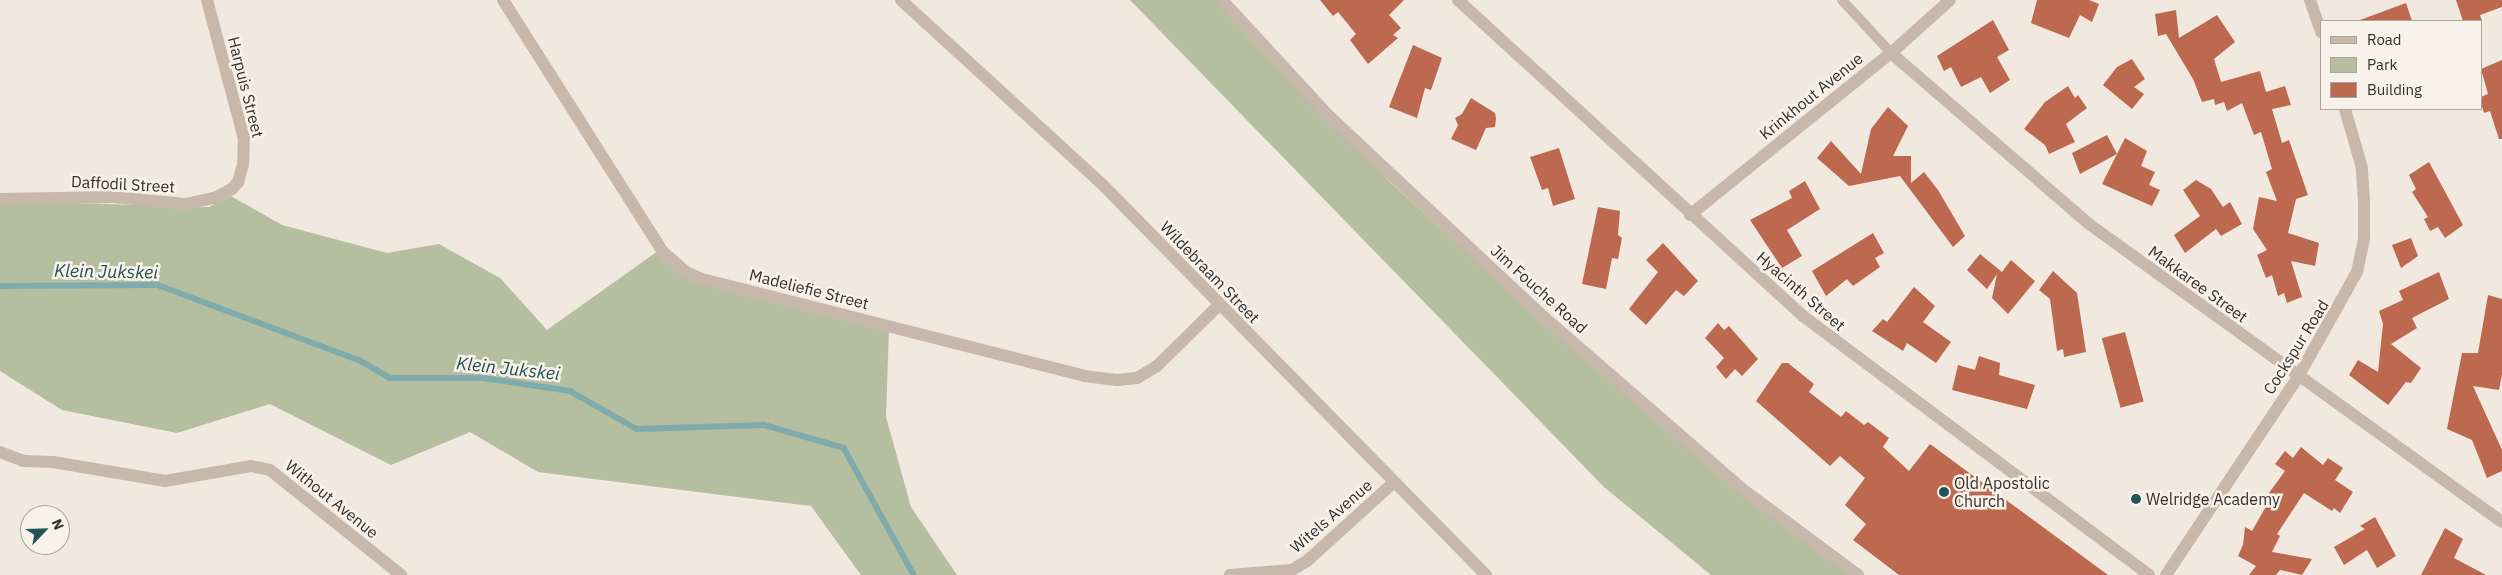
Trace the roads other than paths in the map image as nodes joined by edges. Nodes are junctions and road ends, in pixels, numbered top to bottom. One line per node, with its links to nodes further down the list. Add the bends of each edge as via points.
1 (207, 0): 12 (street, Harpuis Street, via 242,124 245,154)
2 (503, 0): 15 (street, Madeliefie Street, via 662,250 686,272 702,279 1084,376 1117,380 1137,378 1157,366)
3 (901, 0): 15 (street, Wildebraam Street, via 1102,184)
4 (1222, 0): 23 (street, Jim Fouche Road, via 1330,117 1544,317 1745,491)
5 (1458, 0): 14 (street, Hyacinth Street)
6 (1842, 0): 10 (lane)
7 (1950, 0): 10 (street, Krinkhout Avenue)
8 (2310, 0): 9 (street)
9 (2320, 29)
10 (1891, 53): 14 (street, Krinkhout Avenue); 16 (street, Makkaree Street, via 2089,224)
11 (2346, 110): 16 (street, Cockspur Road, via 2362,168 2362,247 2357,272)
12 (238, 182): 13 (street, Daffodil Street, via 223,195 186,204 114,197)
13 (0, 199)
14 (1690, 215): 24 (street, Hyacinth Street, via 1842,348)
15 (1219, 305): 18 (street, Wildebraam Street)
16 (2298, 377): 19 (street, Makkaree Street); 25 (street, Cockspur Road)
17 (0, 452): 20 (street, Without Avenue, via 23,461 53,462 165,481 244,466 270,470)
18 (1393, 483): 21 (street, Witels Avenue, via 1308,561 1292,570); 22 (street, Wildebraam Street)
19 (2502, 522)
20 (401, 575)
21 (1230, 575)
22 (1486, 575)
23 (1858, 575)
24 (2149, 575)
25 (2166, 575)

